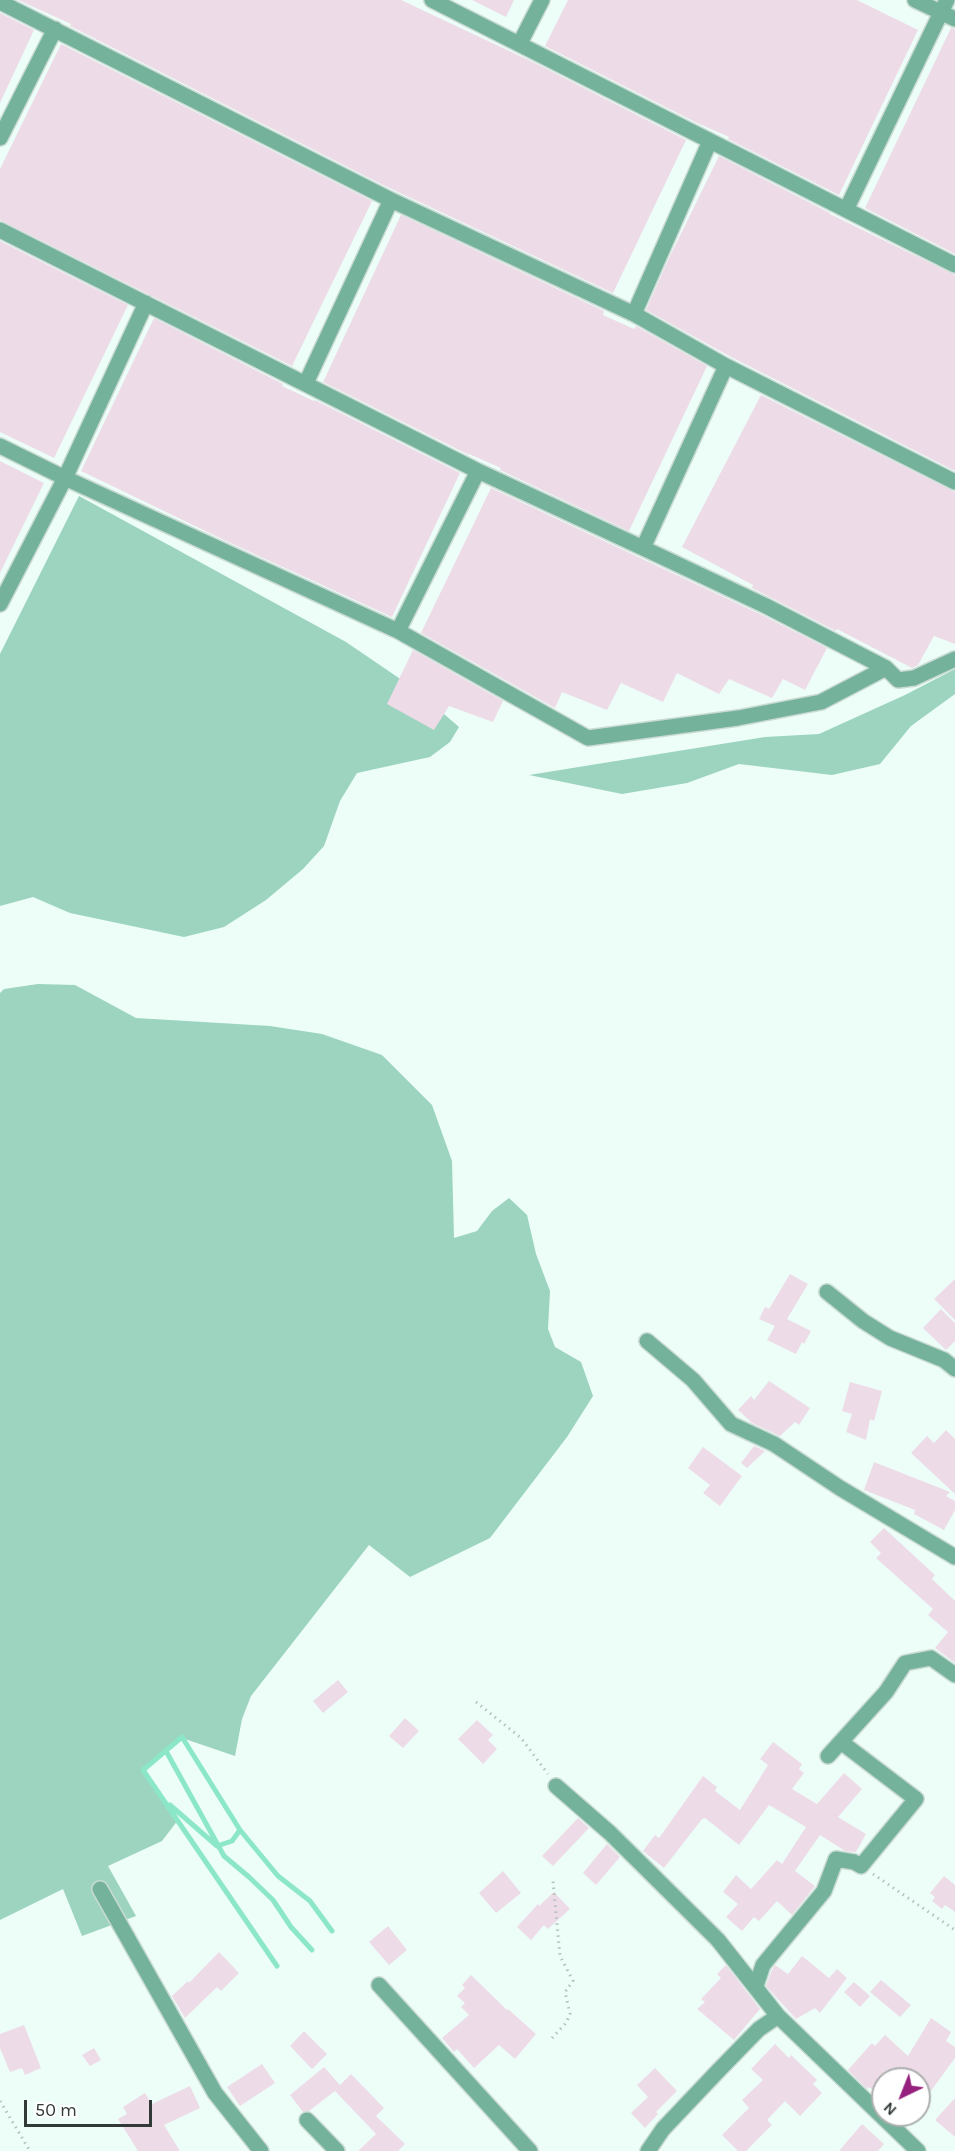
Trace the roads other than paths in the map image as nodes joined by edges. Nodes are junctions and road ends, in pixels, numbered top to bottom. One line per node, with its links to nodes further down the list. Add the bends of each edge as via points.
1 (432, 0): 8 (street)
2 (542, 0): 8 (street)
3 (915, 0): 5 (street)
4 (0, 2): 7 (street)
5 (944, 6): 6 (street); 12 (street)
6 (955, 19)
7 (55, 29): 9 (street); 11 (street)
8 (520, 43): 10 (street)
9 (0, 138)
10 (711, 141): 12 (street); 16 (street)
11 (391, 200): 16 (street); 18 (street)
12 (846, 210): 14 (street)
13 (0, 230): 15 (street)
14 (955, 265)
15 (146, 303): 18 (street); 21 (street)
16 (634, 314): 17 (street)
17 (726, 366): 22 (street); 23 (street)
18 (306, 383): 20 (street)
19 (0, 446): 21 (street)
20 (478, 471): 23 (street); 25 (street)
21 (65, 478): 24 (street); 25 (street)
22 (955, 482)
23 (643, 548): 27 (street)
24 (0, 604)
25 (398, 631): 27 (street, via 588,738 738,718 821,702)
26 (955, 659): 27 (street, via 914,678 898,680)
27 (886, 668)
28 (827, 1292): 30 (street, via 890,1338 944,1360)
29 (647, 1341): 31 (street, via 693,1380 731,1424 782,1448)
30 (955, 1369)
31 (955, 1557)
32 (955, 1675): 33 (street, via 931,1658 905,1663 886,1692)
33 (841, 1742): 34 (street); 38 (street, via 916,1799 861,1866 836,1859 824,1891 763,1965)
34 (828, 1756)
35 (556, 1785): 38 (street, via 718,1940)
36 (100, 1889): 41 (street, via 214,2093)
37 (379, 1985): 43 (street)
38 (756, 1986): 39 (street)
39 (778, 2016): 44 (street, via 759,2029 719,2070 663,2129); 45 (street)
40 (307, 2120): 42 (street)
41 (261, 2151)
42 (337, 2151)
43 (530, 2151)
44 (648, 2151)
45 (918, 2151)

